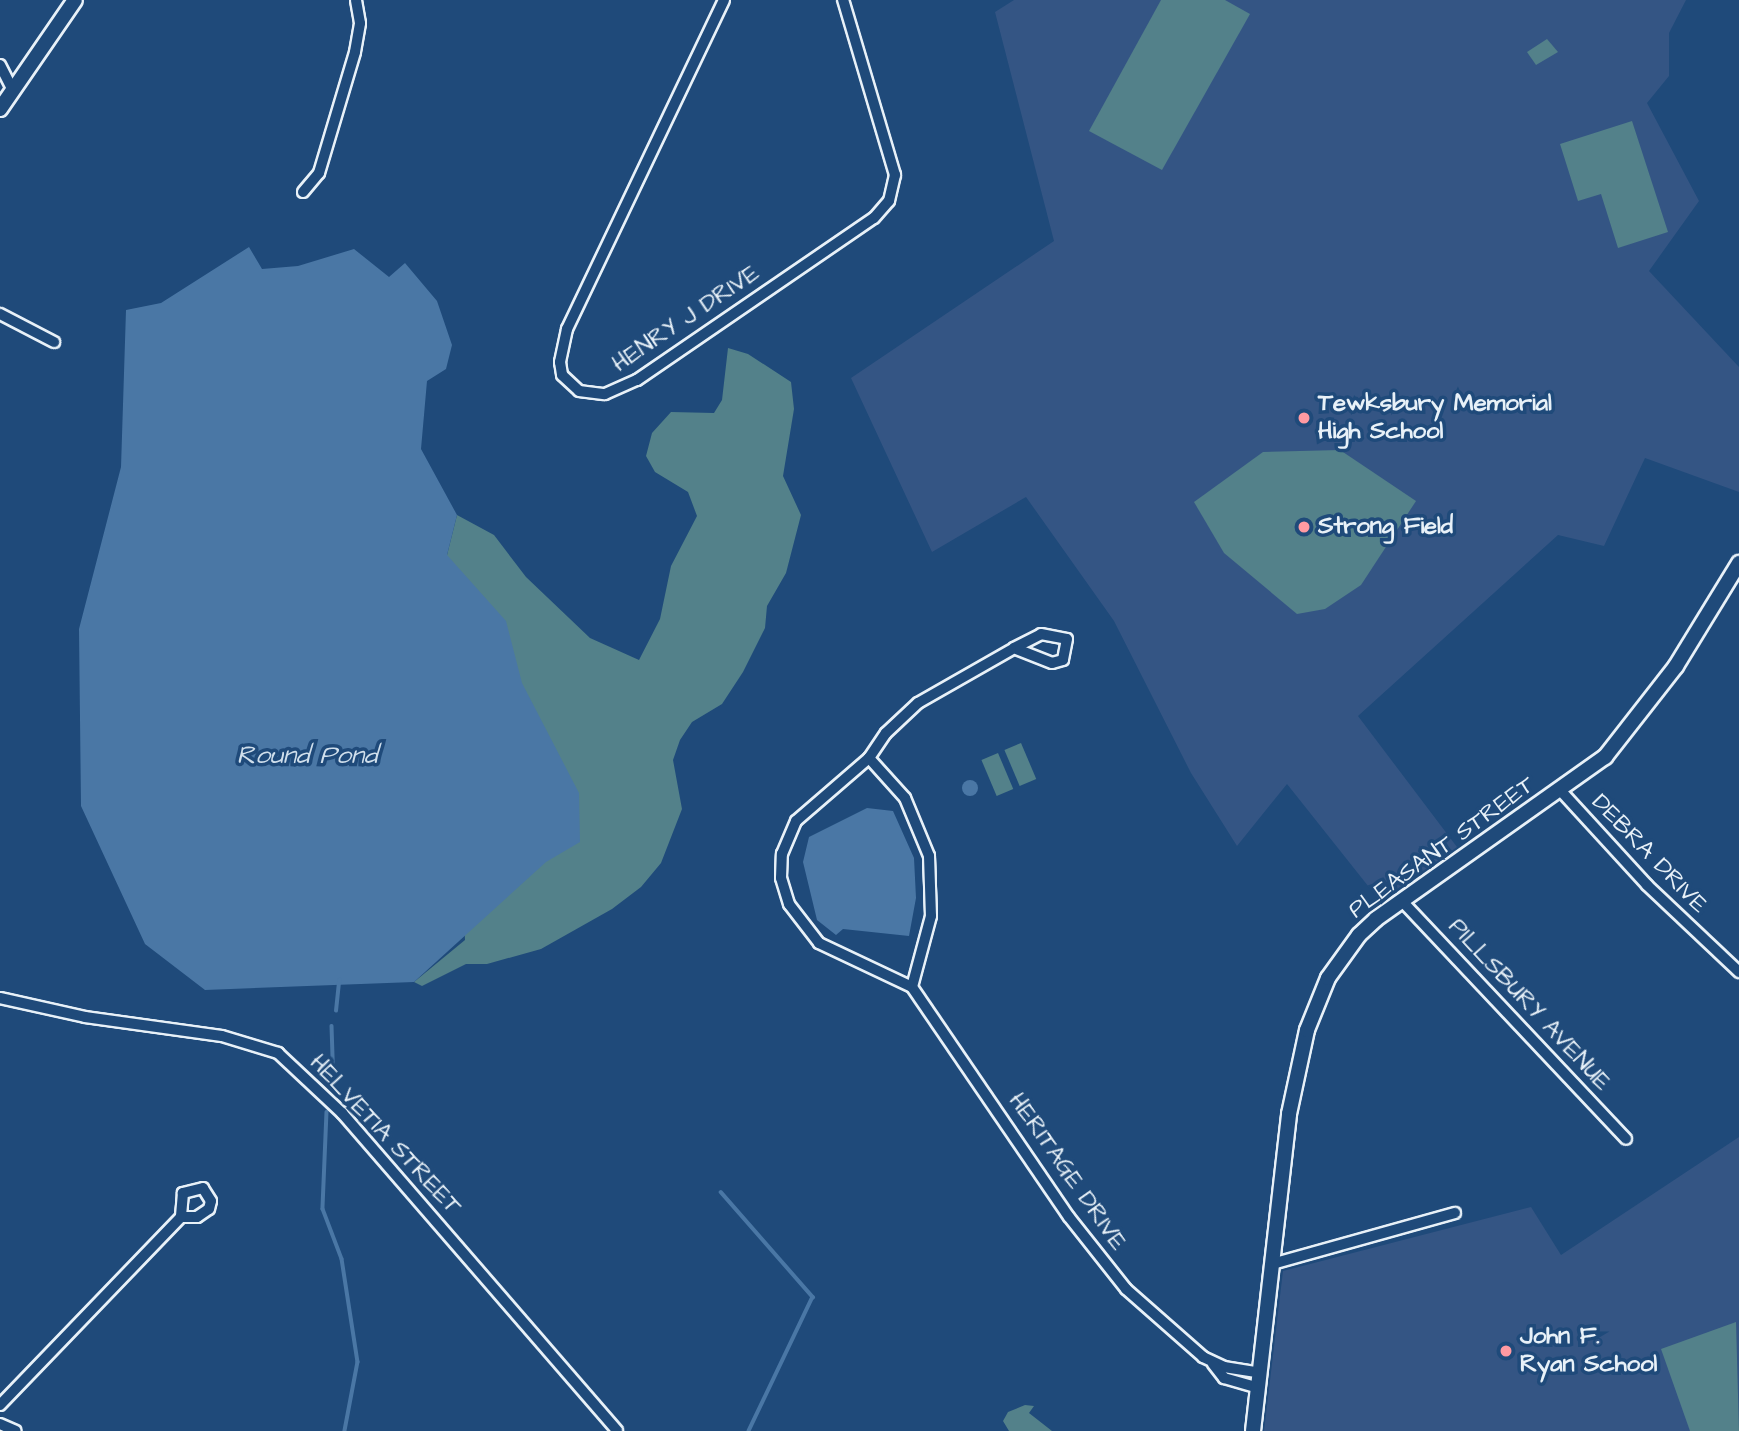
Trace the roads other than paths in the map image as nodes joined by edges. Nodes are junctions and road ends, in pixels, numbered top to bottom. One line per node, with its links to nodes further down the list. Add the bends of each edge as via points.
1 (75, 0): 6 (main road)
2 (356, 0): 8 (street, via 360,23 355,52 319,173)
3 (724, 0): 4 (street, HENRY J DRIVE, via 567,329 560,362 566,382 579,391 605,394 637,380 874,218 889,201 895,175)
4 (843, 0)
5 (0, 65): 6 (street)
6 (13, 90): 7 (main road)
7 (0, 109)
8 (303, 191)
9 (0, 314): 10 (street)
10 (54, 342)
11 (1739, 563): 15 (main road, PLEASANT STREET, via 1650,702 1605,757)
12 (1067, 639): 12 (street, via 1066,655 1052,663 1014,648 1041,634)
13 (1011, 650): 14 (street, via 918,703)
14 (869, 758): 18 (street, via 905,798 929,856 931,915); 18 (street, via 796,821 782,853 780,878 789,904 819,943)
15 (1561, 791): 16 (main road, PLEASANT STREET); 17 (street, DEBRA DRIVE, via 1656,894)
16 (1401, 900): 20 (street, PILLSBURY AVENUE); 23 (main road, PLEASANT STREET, via 1359,934 1342,955 1311,1019 1289,1114)
17 (1739, 972)
18 (912, 986): 24 (street, HERITAGE DRIVE, via 1102,1261 1148,1312 1211,1362)
19 (0, 998): 28 (street, HELVETIA STREET, via 85,1017 222,1036 278,1053 342,1113)
20 (1626, 1139)
21 (1455, 1213): 23 (street)
22 (181, 1217): 25 (street)
23 (1272, 1264): 24 (main road, PLEASANT STREET)
24 (1259, 1381): 29 (main road, PLEASANT STREET)
25 (0, 1405)
26 (0, 1424): 27 (street)
27 (16, 1431)
28 (617, 1431)
29 (1253, 1431)

